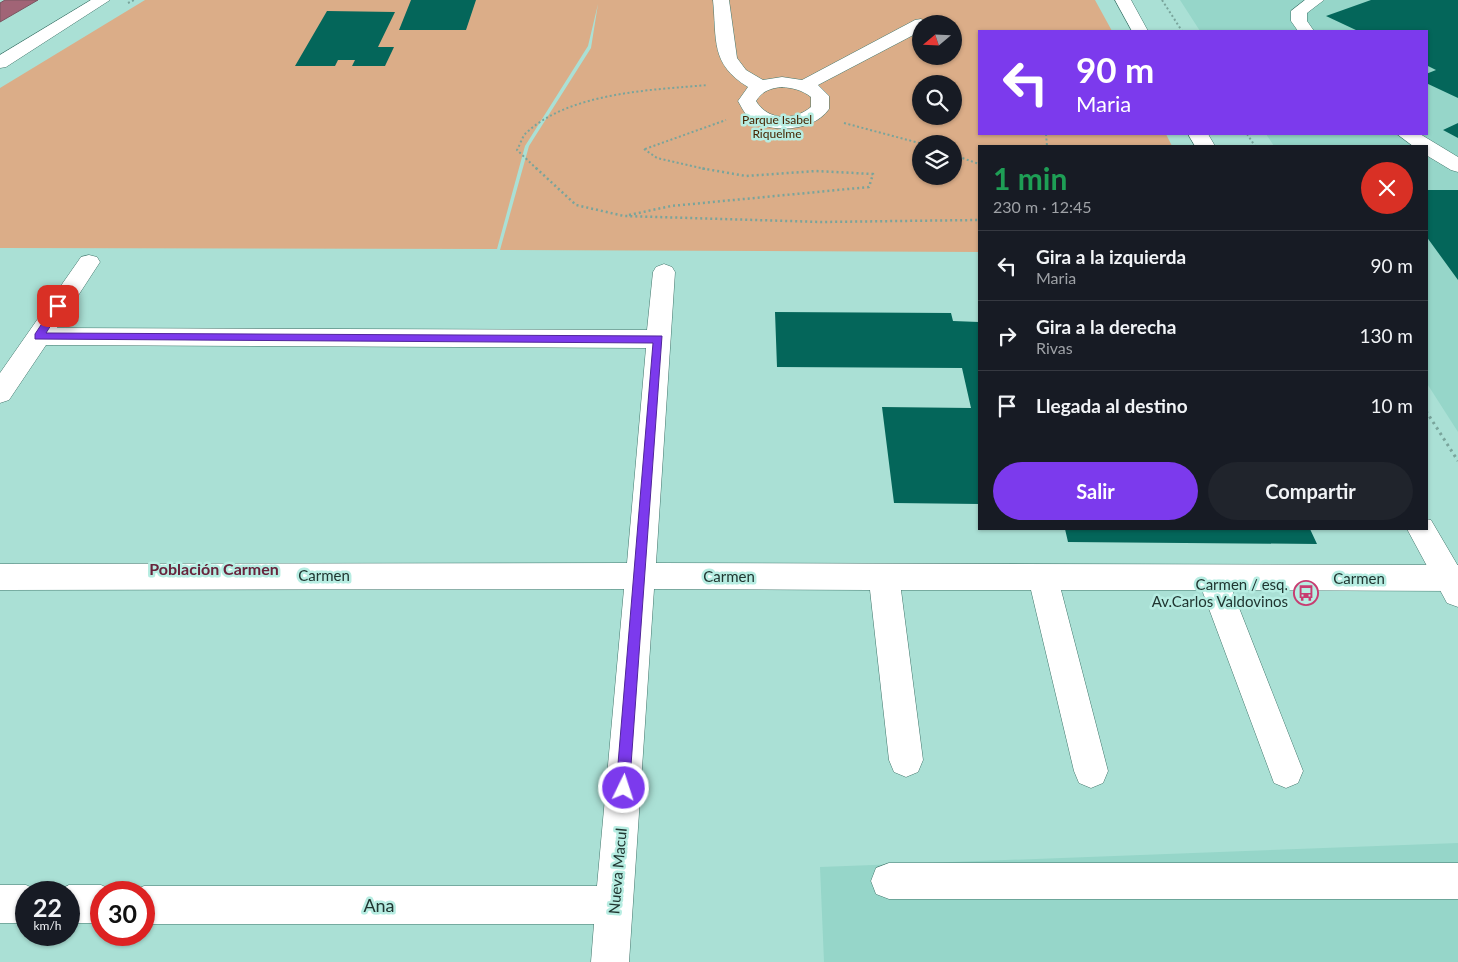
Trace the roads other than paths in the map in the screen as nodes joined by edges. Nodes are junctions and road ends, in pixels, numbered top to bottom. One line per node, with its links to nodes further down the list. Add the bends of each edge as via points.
1 (102, 0): 8 (street)
2 (721, 0): 10 (street, via 728,59 740,74)
3 (1123, 0): 6 (street)
4 (1316, 0): 7 (street, via 1299,11 1299,21)
5 (912, 29): 9 (street)
6 (1139, 30)
7 (1305, 30)
8 (0, 63)
9 (805, 85): 10 (street, via 782,82); 10 (street, via 820,96 820,110 815,116 794,122 769,121 750,109 747,101)
10 (760, 86)
11 (1409, 135): 12 (street)
12 (1425, 145)
13 (1428, 147): 14 (street)
14 (1458, 166)
15 (89, 262): 17 (street)
16 (664, 272): 18 (street, Nueva Macul)
17 (38, 336): 18 (street); 19 (street)
18 (658, 339): 21 (street, Nueva Macul)
19 (0, 392)
20 (1422, 530): 26 (street)
21 (640, 576): 22 (street, Carmen, via 206,574); 23 (street, Carmen); 35 (street, Nueva Macul)
22 (0, 577)
23 (884, 577): 24 (street, Carmen); 27 (street)
24 (1043, 578): 25 (street, Carmen); 29 (street)
25 (1212, 578): 26 (street, Carmen); 28 (street)
26 (1455, 584)
27 (906, 760)
28 (1286, 771)
29 (1091, 772)
30 (889, 881): 31 (street)
31 (1458, 881)
32 (0, 904): 33 (street)
33 (15, 904)
34 (155, 904): 35 (street, Ana)
35 (614, 905): 36 (street, Nueva Macul)
36 (610, 962)

